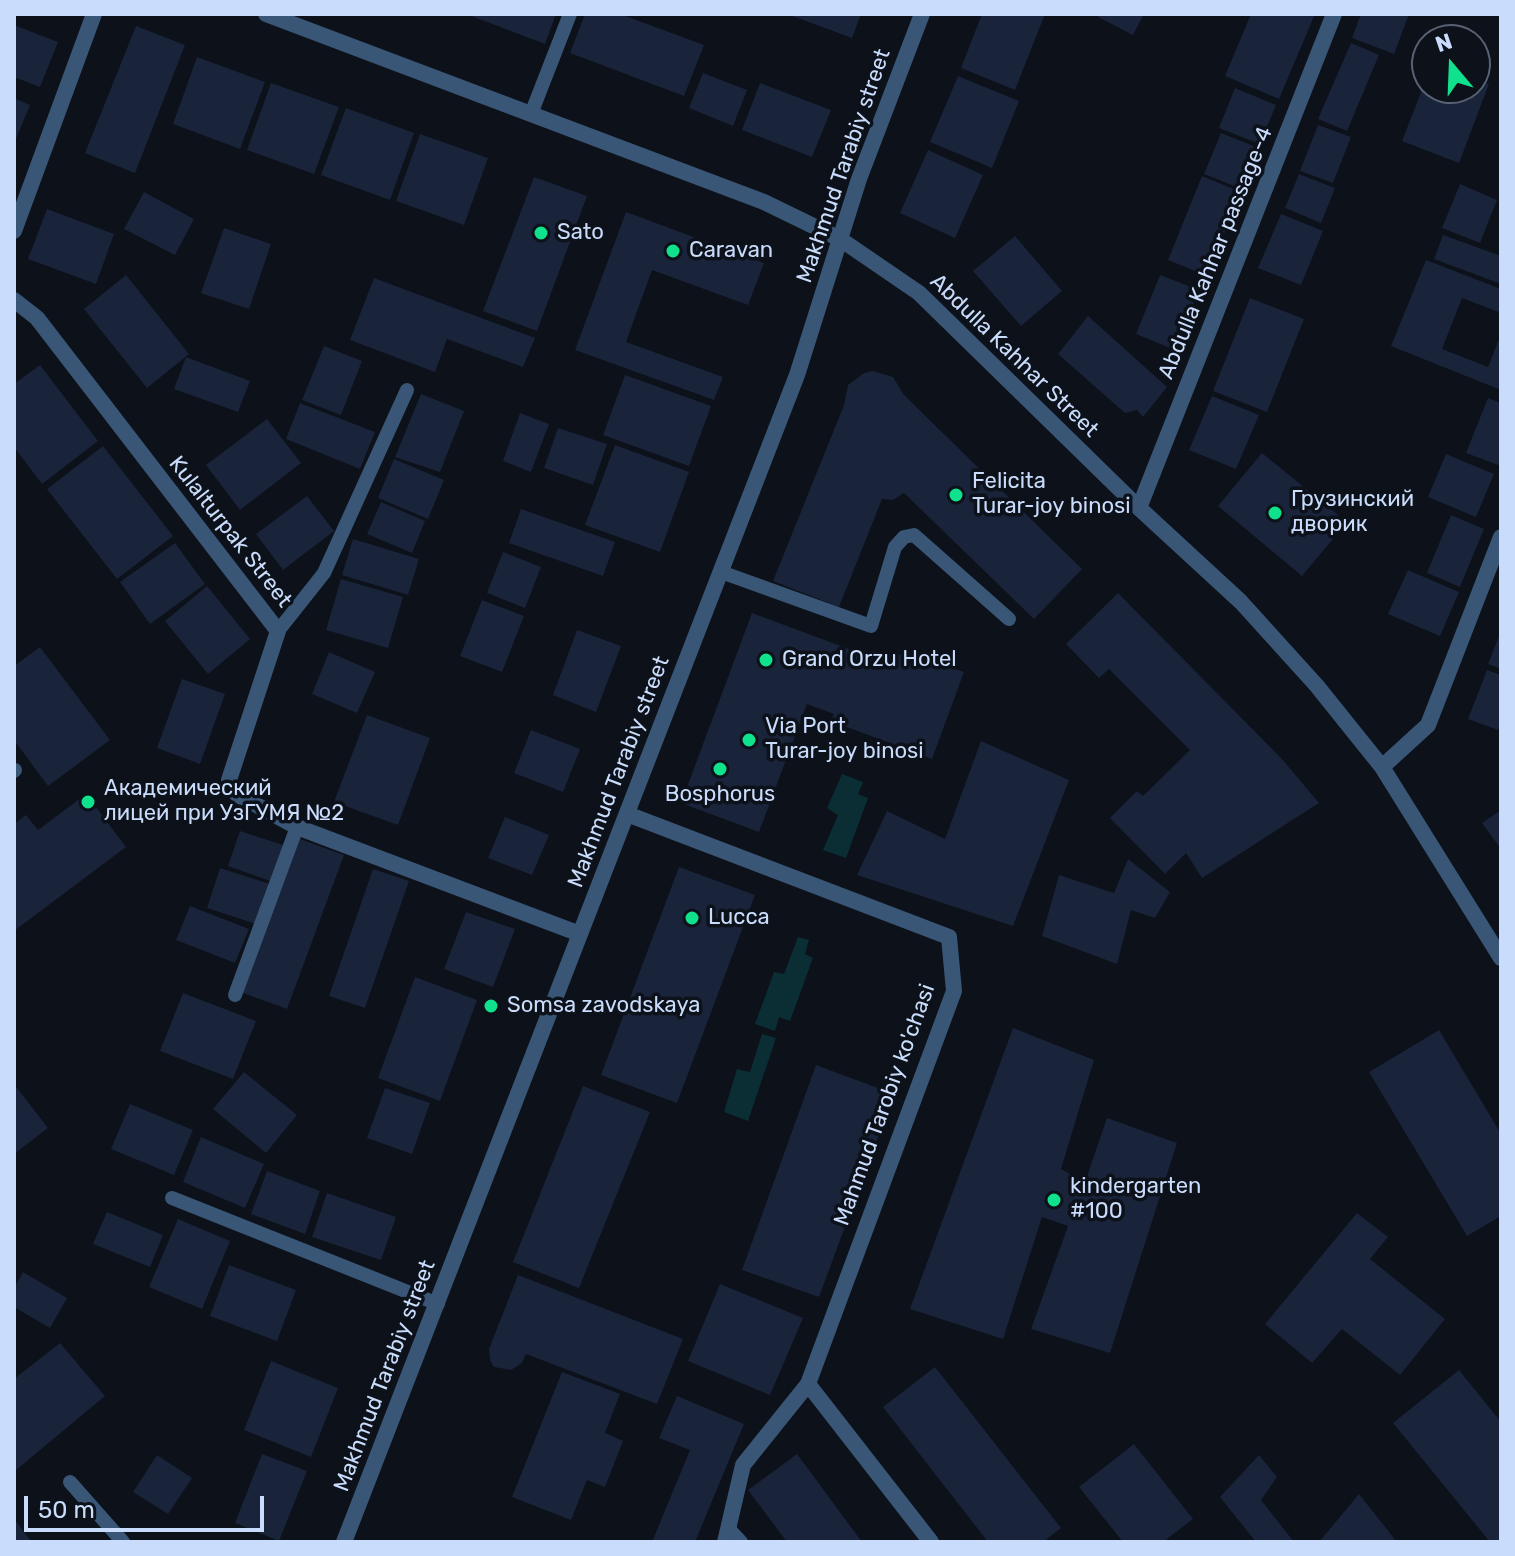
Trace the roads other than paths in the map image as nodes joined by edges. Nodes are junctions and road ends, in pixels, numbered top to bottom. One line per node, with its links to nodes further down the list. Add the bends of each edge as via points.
1 (94, 14): 7 (street)
2 (266, 14): 6 (street, Abdulla Kahhar Street)
3 (570, 14): 6 (lane)
4 (922, 14): 8 (street, Makhmud Tarabiy street)
5 (1334, 14): 11 (street, Abdulla Kahhar passage-4)
6 (531, 114): 8 (street, Abdulla Kahhar Street, via 764,202)
7 (14, 231)
8 (840, 239): 11 (street, Abdulla Kahhar Street, via 919,293); 13 (street, Makhmud Tarabiy street, via 797,375)
9 (14, 300): 15 (street, Kulalturpak Street, via 37,318)
10 (407, 390): 15 (lane, via 324,573)
11 (1139, 508): 16 (street, Abdulla Kahhar Street, via 1241,602)
12 (1501, 537): 16 (street, via 1428,725)
13 (721, 572): 14 (lane, via 871,626 895,547 914,535); 17 (street, Makhmud Tarabiy street)
14 (1009, 619)
15 (278, 631): 18 (street, Kulalturpak Street, via 229,780 238,795)
16 (1382, 767): 20 (street, Abdulla Kahhar Street)
17 (627, 814): 19 (street, Makhmud Tarabiy street); 24 (street, Mahmud Tarobiy ko'chasi, via 949,937 954,991)
18 (297, 827): 19 (street, Kulalturpak Street); 21 (lane)
19 (580, 934): 23 (street, Makhmud Tarabiy street)
20 (1501, 958)
21 (235, 995)
22 (172, 1198): 23 (lane)
23 (438, 1304): 28 (street, Makhmud Tarabiy street)
24 (808, 1384): 26 (street, Mahmud Tarobiy ko'chasi, via 743,1465); 30 (street)
25 (70, 1482): 27 (lane)
26 (726, 1535): 29 (lane)
27 (123, 1542)
28 (344, 1542)
29 (741, 1542)
30 (931, 1542)

